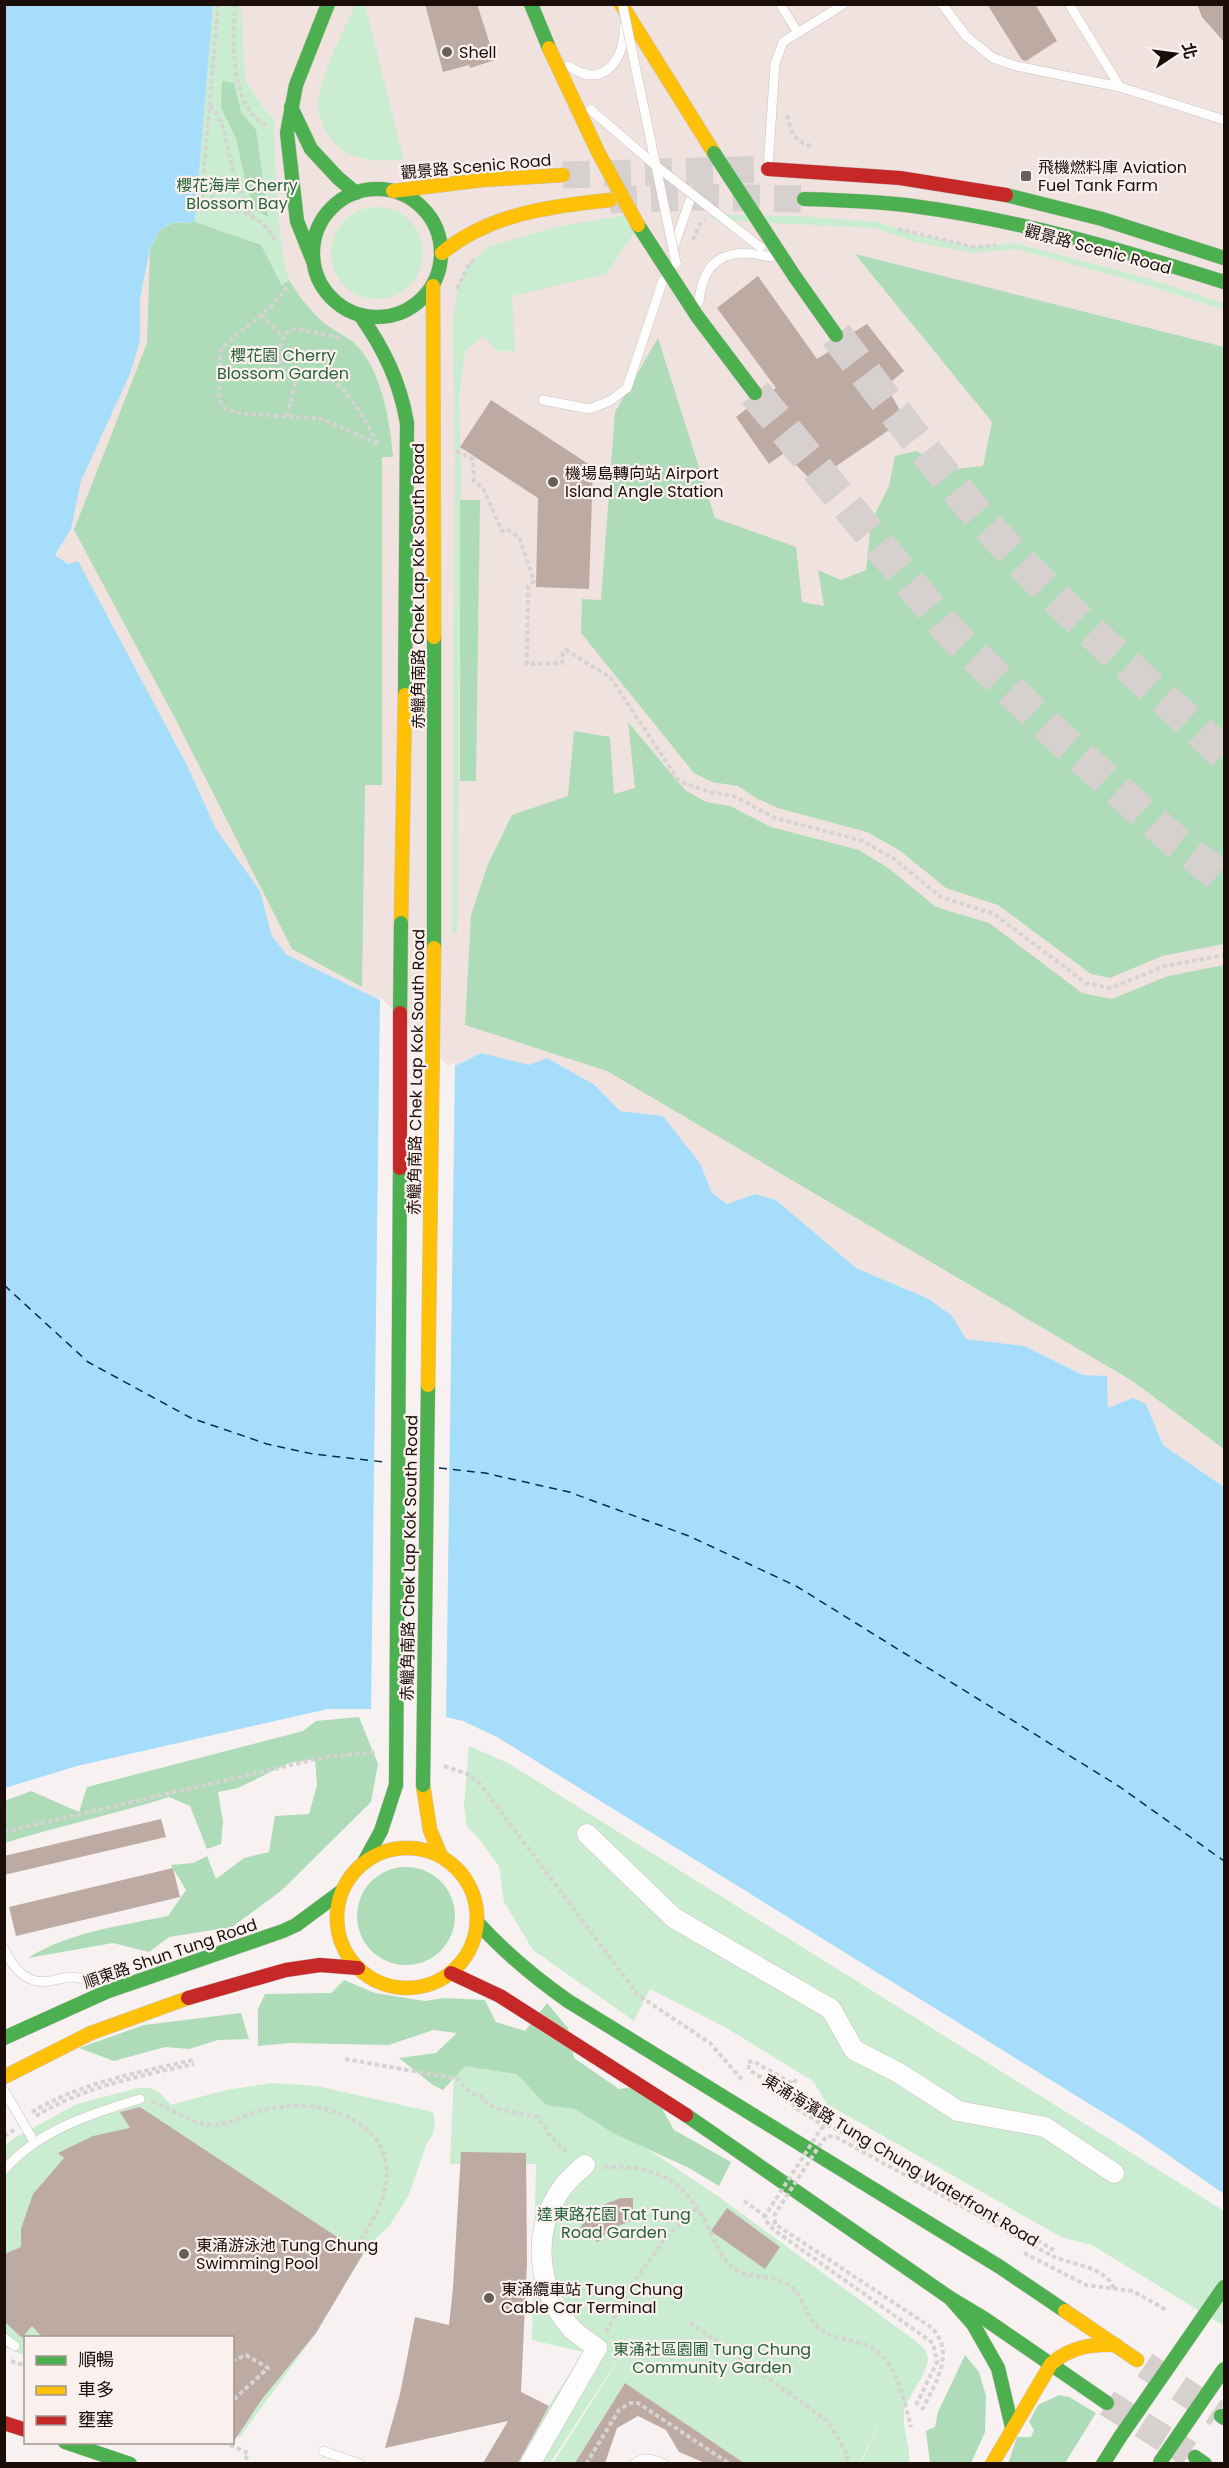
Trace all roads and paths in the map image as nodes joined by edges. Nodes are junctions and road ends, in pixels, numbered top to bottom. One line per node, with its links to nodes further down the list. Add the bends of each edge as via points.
1 (218, 4): 14 (path)
2 (235, 4): 17 (path, via 236,73 241,93 250,112)
3 (328, 4): 15 (main road)
4 (531, 4): 11 (main road)
5 (780, 4): 10 (lane)
6 (844, 4): 10 (lane)
7 (942, 4): 12 (lane, via 966,36 993,58)
8 (1069, 4): 12 (lane)
9 (622, 6): 11 (lane, bridge, via 622,47 607,71 596,76 584,75); 18 (lane, bridge); 38 (main road, bridge)
10 (798, 33): 19 (lane, via 783,42 775,64)
11 (549, 48): 13 (main road, bridge)
12 (1120, 87): 16 (lane)
13 (568, 91): 18 (lane, bridge); 42 (main road, bridge, via 601,157)
14 (210, 105): 21 (path); 28 (path, via 227,135 232,167)
15 (291, 106): 23 (main road, via 311,149); 37 (main road, via 286,133 297,221)
16 (1224, 120)
17 (271, 131)
18 (654, 165): 35 (lane, bridge); 42 (lane, bridge)
19 (768, 169): 36 (main road, 觀景路 Scenic Road, via 855,173 977,189 1146,233)
20 (563, 175): 22 (main road, 觀景路 Scenic Road)
21 (203, 182): 25 (path); 28 (path, via 222,208)
22 (393, 191): 23 (main road, via 369,189); 34 (main road, via 424,209 439,235)
23 (356, 193): 37 (main road, via 341,200 319,226)
24 (691, 197): 51 (lane, via 627,388 610,401 589,409)
25 (202, 198)
26 (804, 199): 39 (main road, 觀景路 Scenic Road, via 850,199 1016,222)
27 (610, 200): 34 (main road, via 562,205 480,226)
28 (251, 217): 31 (path, via 266,226)
29 (700, 224): 32 (path)
30 (887, 225): 33 (path, 觀景路 Scenic Road, via 918,236 974,247)
31 (276, 240)
32 (693, 240)
33 (1005, 244)
34 (442, 253): 40 (main road)
35 (774, 258): 38 (lane, bridge); 45 (lane, via 739,253 715,261 703,281)
36 (1224, 258)
37 (314, 265): 44 (main road, via 330,297)
38 (795, 277): 46 (main road)
39 (1224, 282)
40 (433, 286): 44 (main road, via 420,302 401,314 381,318); 61 (main road, 赤鱲角南路 Chek Lap Kok South Road, bridge, via 435,948 423,1785 430,1830)
41 (287, 287): 43 (path)
42 (684, 297): 45 (main road, bridge)
43 (261, 315): 47 (path); 52 (path, via 223,346 219,396 222,407 228,411)
44 (360, 315): 62 (main road, 赤鱲角南路 Chek Lap Kok South Road, bridge, via 394,368 407,423 396,1785 381,1831)
45 (697, 316): 50 (main road)
46 (836, 334)
47 (283, 337): 48 (path, via 290,330 299,329); 49 (path, via 280,360 285,369)
48 (340, 338)
49 (297, 375): 52 (path); 53 (path, via 330,378 348,397)
50 (755, 393)
51 (543, 400)
52 (287, 416): 53 (path, via 323,419)
53 (380, 445): 54 (path)
54 (388, 448)
55 (460, 452): 56 (path, via 473,459 474,481 483,488 501,531 506,529 519,537 534,581 528,586 527,664 562,663 566,650 610,677 679,781 734,796 775,818 863,841 894,859 941,897 994,914 1086,983 1111,988 1165,966)
56 (1224, 955)
57 (380, 1751): 59 (path, via 325,1757)
58 (442, 1765): 73 (path, 東涌海濱路 Tung Chung Waterfront Road, via 462,1771 481,1785 638,1995 710,2043)
59 (4, 1832)
60 (586, 1834): 87 (street, via 674,1918 831,2009 854,2050 958,2111 1045,2127)
61 (441, 1856): 62 (main road, via 409,1847 379,1853); 64 (main road, via 467,1880 475,1900)
62 (364, 1862): 63 (main road)
63 (342, 1891): 66 (main road, via 337,1918 339,1932); 68 (main road, 順東路 Shun Tung Road, via 283,1931)
64 (477, 1922): 67 (main road, via 470,1950); 101 (main road, via 523,1969 568,2001 919,2216)
65 (4, 1949): 68 (lane, via 15,1969 29,1979 39,1982 78,1977)
66 (358, 1968): 67 (main road, via 379,1982 403,1988 432,1984); 71 (main road, via 320,1965 286,1970 196,1995 91,2033)
67 (451, 1973): 97 (main road, via 500,1996 691,2118)
68 (112, 1989): 69 (main road, 順東路 Shun Tung Road)
69 (4, 2038)
70 (345, 2059): 85 (path, via 458,2079 487,2104 538,2117 562,2149)
71 (4, 2077)
72 (796, 2079): 81 (path, via 793,2084 753,2061 748,2062 749,2070 783,2091 797,2109)
73 (749, 2088)
74 (4, 2091): 84 (lane, bridge)
75 (140, 2099): 84 (lane, via 84,2116); 92 (path, via 200,2123 231,2123 272,2108 298,2106 330,2110 366,2127 380,2146 387,2176 383,2197)
76 (26, 2116): 77 (path, via 78,2090 138,2072 193,2062 81,2094)
77 (31, 2119)
78 (16, 2122): 82 (path)
79 (22, 2125): 83 (path)
80 (811, 2125): 88 (path, 東涌海濱路 Tung Chung Waterfront Road)
81 (825, 2126): 91 (path, bridge); 94 (path, bridge)
82 (4, 2129)
83 (4, 2136)
84 (34, 2141): 86 (lane)
85 (585, 2165): 90 (path, via 642,2168 659,2173); 103 (street, via 562,2187 547,2214 541,2244 543,2276 554,2305 573,2330)
86 (4, 2170)
87 (1114, 2173)
88 (913, 2187)
89 (744, 2201): 91 (path)
90 (697, 2208): 103 (path, via 666,2237 633,2283); 115 (path, via 733,2269 788,2284 819,2328 876,2350 900,2384)
91 (765, 2216): 112 (path, bridge, via 766,2224 933,2343 937,2362)
92 (361, 2240)
93 (1016, 2248): 96 (path, 東涌海濱路 Tung Chung Waterfront Road, via 1086,2285)
94 (1054, 2250)
95 (1224, 2287): 132 (main road, bridge)
96 (1114, 2290): 98 (path, 東涌海濱路 Tung Chung Waterfront Road, via 1133,2291); 113 (path, bridge, via 1111,2282 1091,2268 1052,2256 836,2137 827,2136 775,2214 775,2224 940,2336 944,2357 941,2372)
97 (950, 2298): 107 (main road); 116 (main road, via 973,2324 998,2368)
98 (1168, 2311)
99 (690, 2322): 130 (path, via 829,2422 849,2457)
100 (4, 2338): 102 (lane)
101 (1116, 2345): 106 (main road); 107 (main road, via 1072,2349)
102 (15, 2346)
103 (597, 2348): 125 (street)
104 (4, 2358): 108 (path)
105 (234, 2360): 110 (path, via 246,2355 268,2368)
106 (1137, 2360)
107 (1051, 2364): 111 (main road); 116 (main road)
108 (24, 2365)
109 (1224, 2369): 133 (main road, bridge)
110 (234, 2399)
111 (1107, 2403)
112 (916, 2405)
113 (922, 2410)
114 (4, 2423): 117 (main road)
115 (911, 2427)
116 (1012, 2427): 118 (lane); 131 (main road)
117 (24, 2429)
118 (1028, 2432)
119 (71, 2444): 122 (main road)
120 (228, 2444): 123 (path, via 248,2453)
121 (323, 2451): 124 (lane)
122 (130, 2463)
123 (244, 2463)
124 (360, 2463)
125 (530, 2463)
126 (586, 2463): 129 (path, via 619,2410 638,2403)
127 (634, 2463): 128 (lane, via 651,2458)
128 (664, 2463)
129 (730, 2463)
130 (845, 2463)
131 (992, 2463)
132 (1104, 2463)
133 (1159, 2463)

